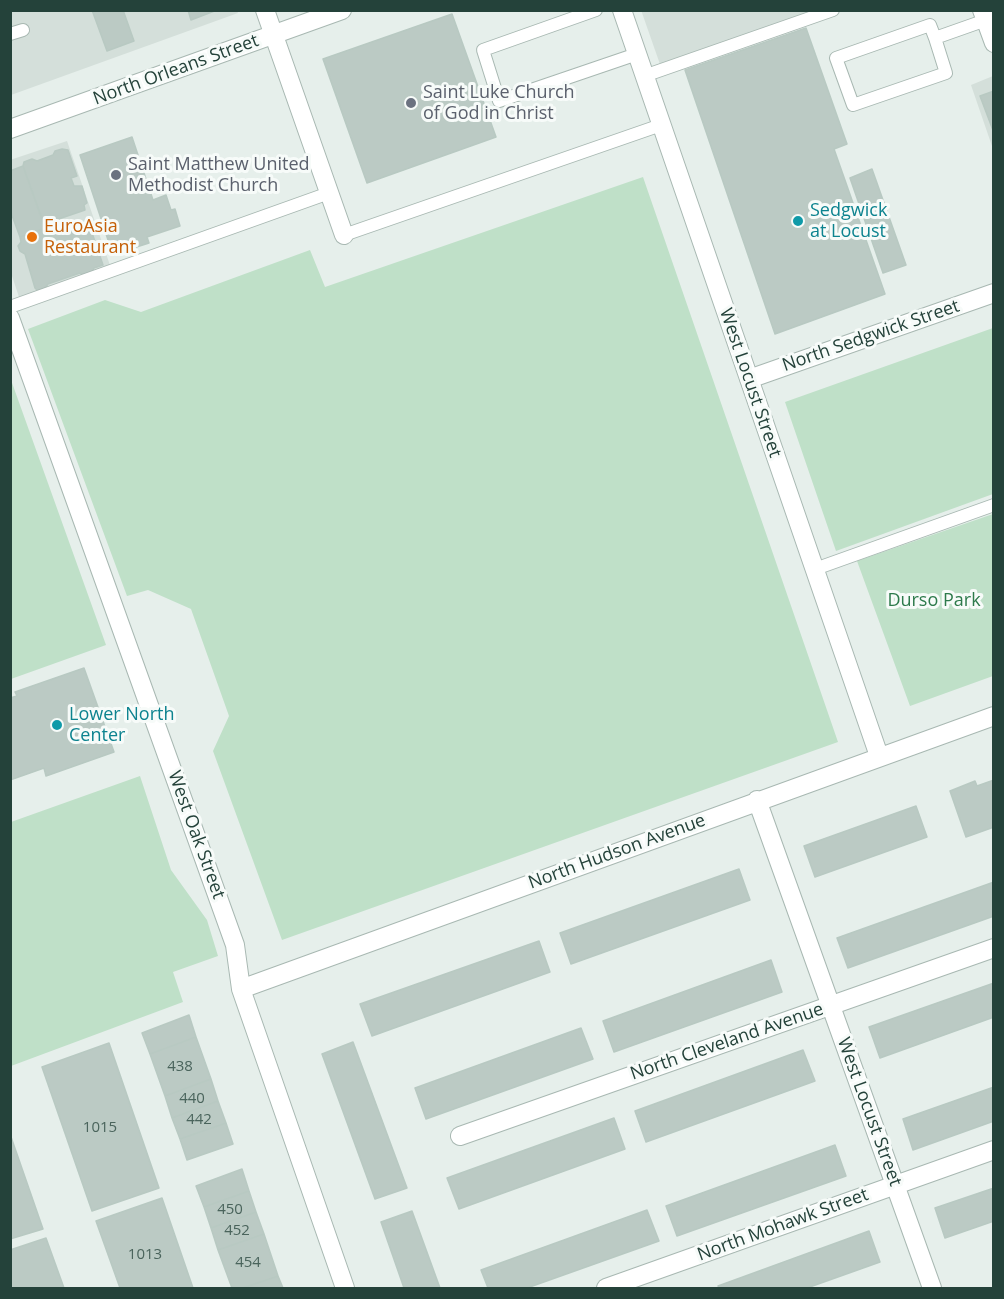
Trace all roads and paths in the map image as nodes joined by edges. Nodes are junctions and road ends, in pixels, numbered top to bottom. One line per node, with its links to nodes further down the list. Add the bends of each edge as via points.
1 (266, 10): 9 (street)
2 (342, 10): 9 (street, North Orleans Street)
3 (596, 10): 12 (lane, via 483,50 499,101)
4 (621, 10): 12 (street, West Locust Street)
5 (833, 10): 13 (lane)
6 (984, 15): 10 (lane); 11 (street)
7 (23, 30): 8 (lane)
8 (10, 34)
9 (274, 35): 15 (street, North Orleans Street); 16 (street)
10 (935, 38): 10 (lane, via 930,25 836,58 853,105 946,73)
11 (993, 43)
12 (637, 54): 13 (street, West Locust Street)
13 (644, 75): 14 (street, West Locust Street)
14 (661, 124): 17 (lane); 21 (street, West Locust Street)
15 (10, 129)
16 (329, 193): 17 (street); 19 (lane)
17 (344, 235)
18 (993, 293): 21 (street, North Sedgwick Street)
19 (10, 307)
20 (10, 318): 28 (street, West Oak Street, via 235,945)
21 (749, 379): 23 (street, West Locust Street)
22 (993, 505): 23 (lane)
23 (815, 569): 25 (street, West Locust Street)
24 (993, 716): 25 (street, North Hudson Avenue)
25 (879, 756): 26 (street, North Hudson Avenue)
26 (757, 800): 28 (street, North Hudson Avenue); 29 (street, West Locust Street)
27 (993, 948): 29 (street, North Cleveland Avenue)
28 (241, 989): 33 (street, West Oak Street)
29 (831, 1006): 30 (street, North Cleveland Avenue); 32 (street, West Locust Street)
30 (460, 1136)
31 (993, 1150): 32 (street, North Mohawk Street)
32 (895, 1185): 34 (street, North Mohawk Street); 35 (street, West Locust Street)
33 (345, 1288)
34 (606, 1288)
35 (932, 1288)

